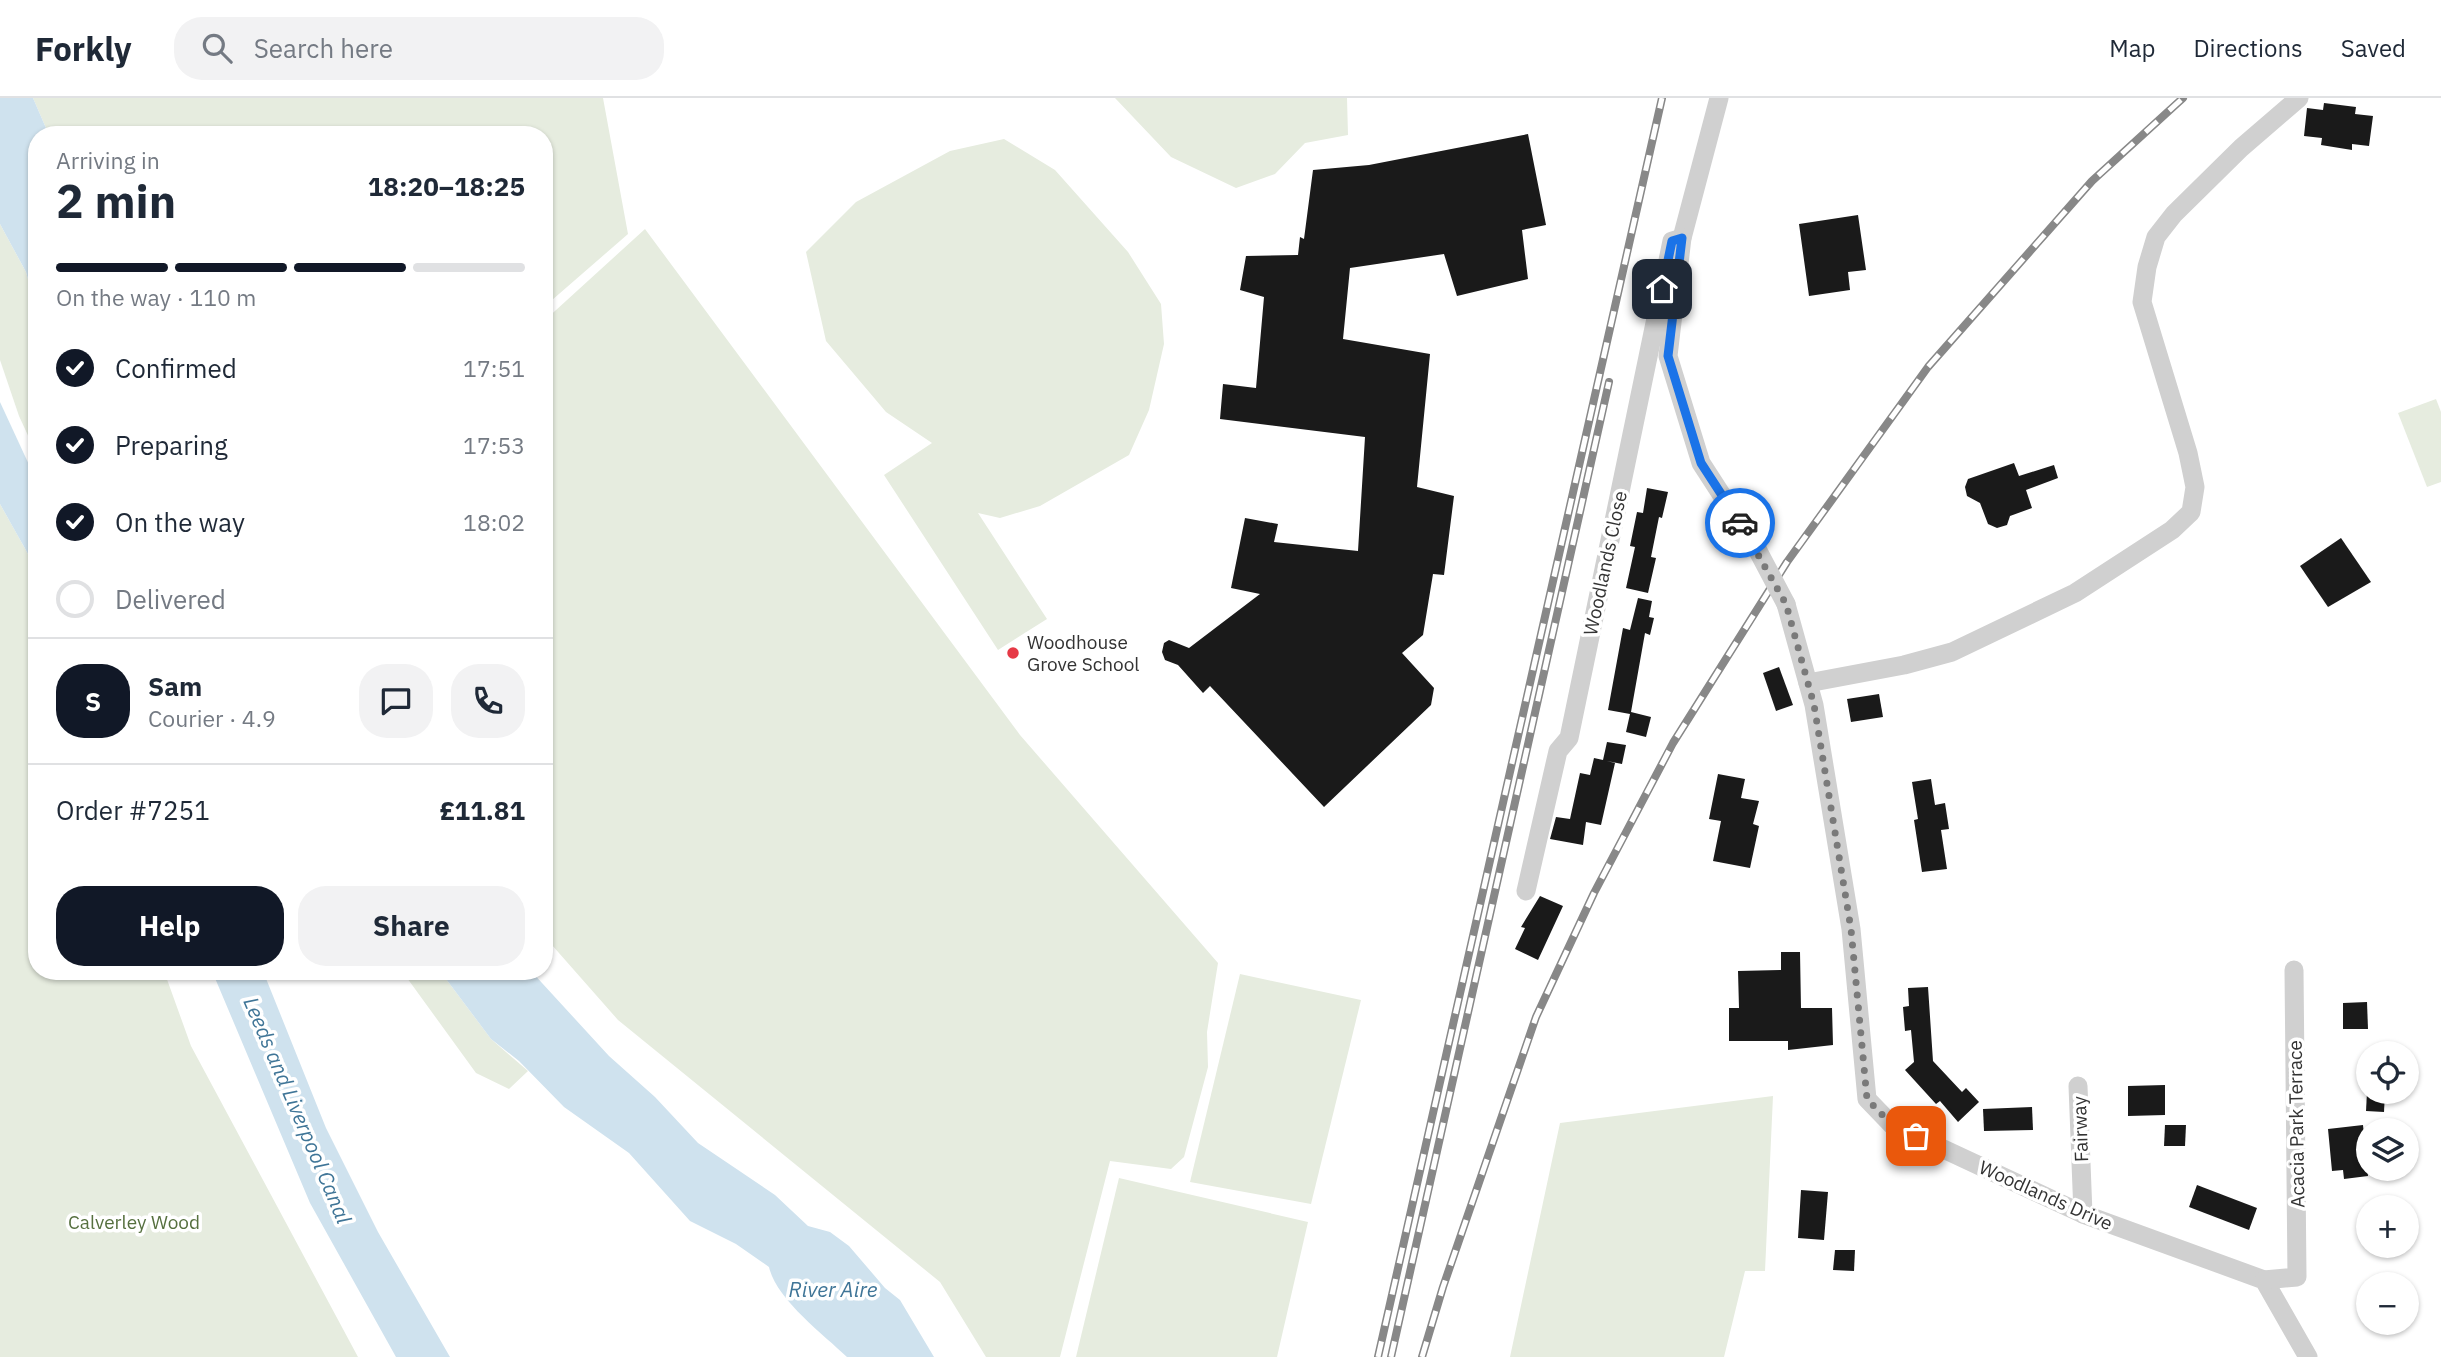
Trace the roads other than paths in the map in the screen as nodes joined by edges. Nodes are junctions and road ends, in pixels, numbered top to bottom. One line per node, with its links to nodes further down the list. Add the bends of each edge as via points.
1 (1719, 98): 3 (street, Woodlands Drive)
2 (2299, 98): 4 (street, via 2174,214 2156,237 2147,267 2142,302 2188,453 2195,487 2191,512 2172,530 2075,593 1952,652 1904,666)
3 (1682, 238): 4 (street, Woodlands Drive, bridge, via 1668,356 1701,463 1786,604); 5 (street, Woodlands Close, via 1672,241 1569,738 1558,751)
4 (1808, 683): 8 (street, Woodlands Drive, via 1851,929 1867,1099 1892,1125)
5 (1526, 891)
6 (2294, 970): 9 (street, Acacia Park Terrace, via 2297,1277)
7 (2078, 1086): 8 (street, Fairway)
8 (2083, 1214): 9 (street, Woodlands Drive)
9 (2264, 1280): 10 (street)
10 (2308, 1357)

